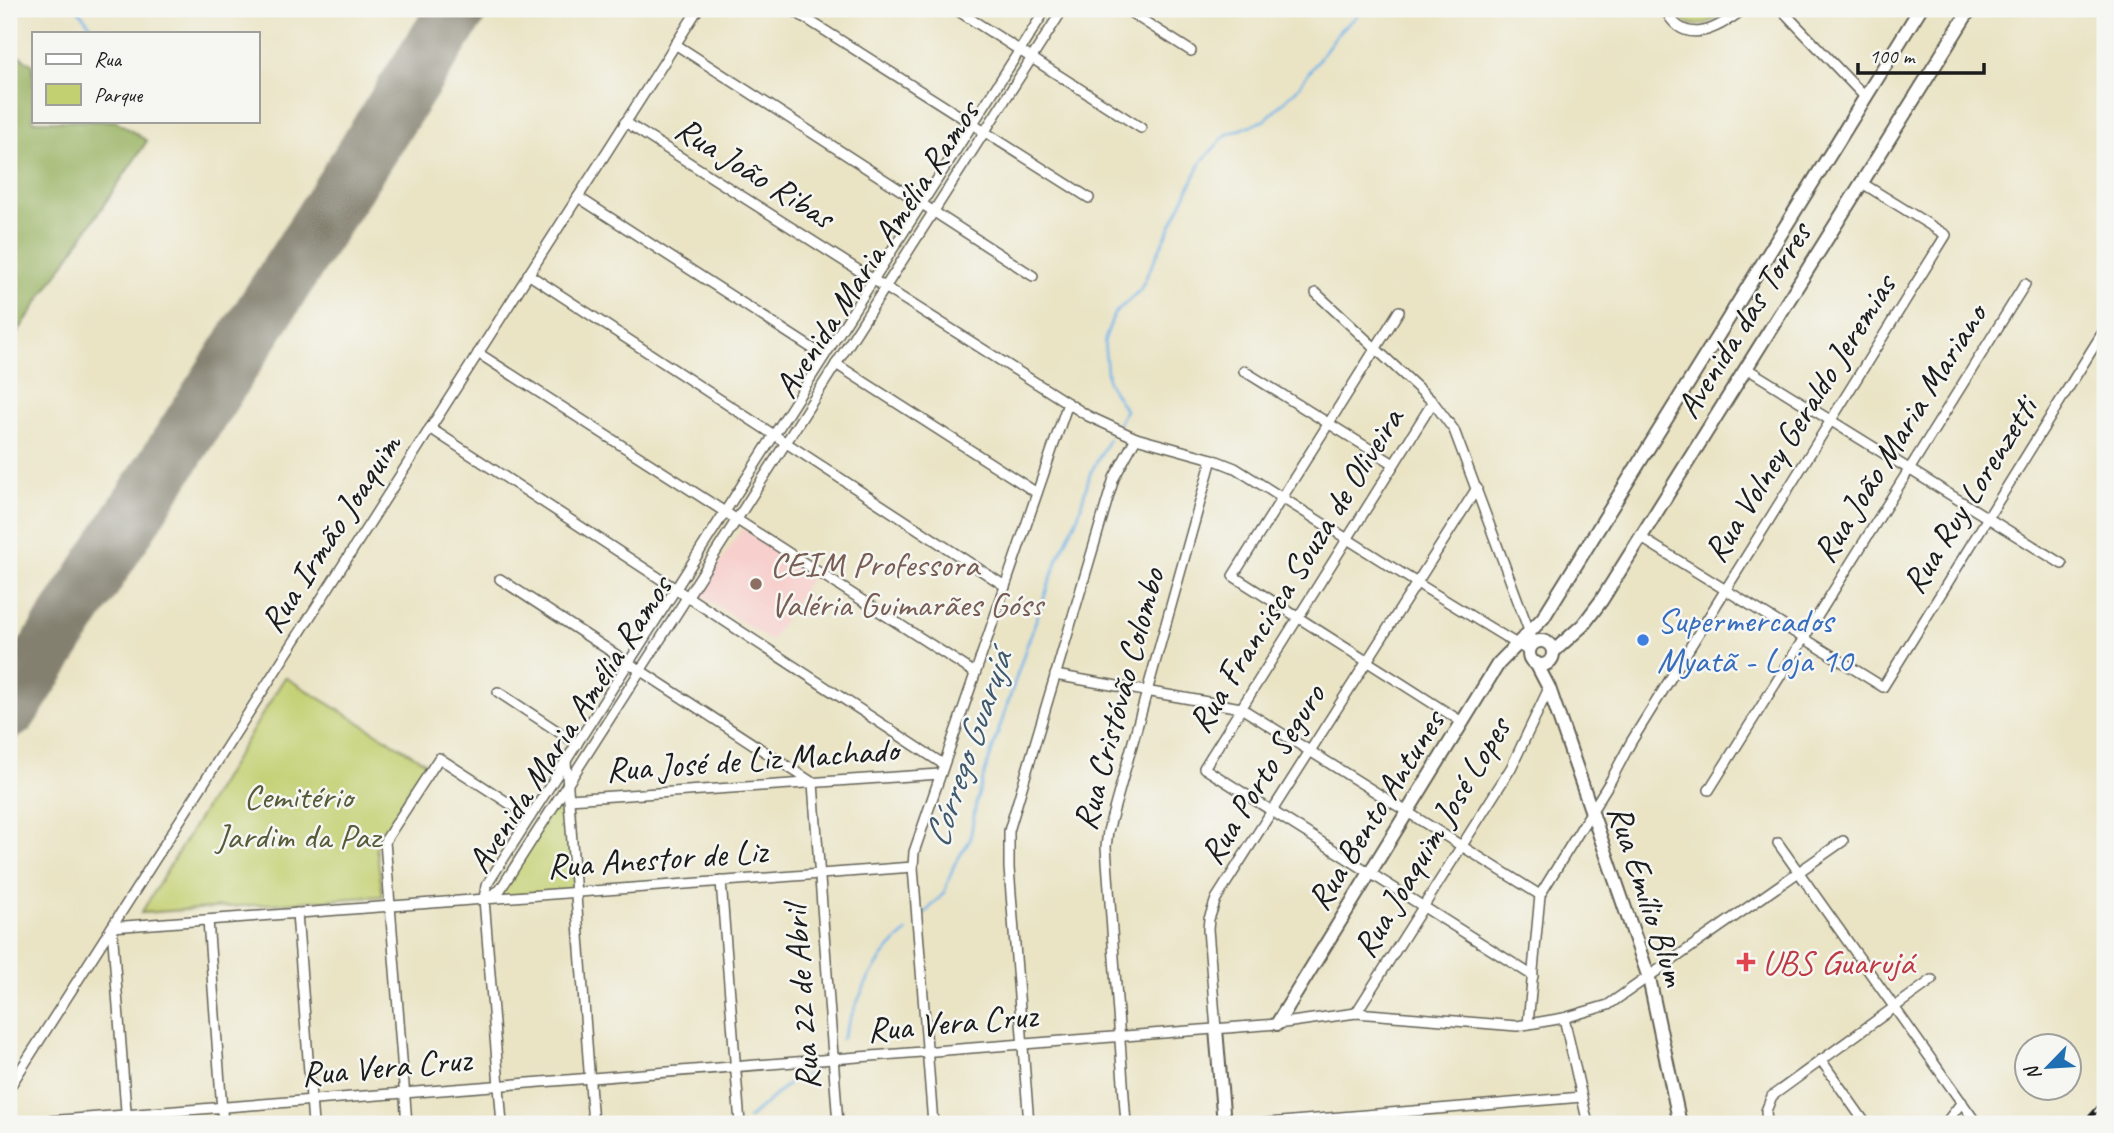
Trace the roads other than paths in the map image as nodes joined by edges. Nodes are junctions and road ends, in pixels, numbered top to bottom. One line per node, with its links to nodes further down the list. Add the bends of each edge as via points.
1 (698, 9): 12 (street, Rua Irmão Joaquim)
2 (790, 9): 18 (street)
3 (955, 9): 13 (street)
4 (1046, 9): 13 (street, Avenida Maria Amélia Ramos)
5 (1063, 9): 15 (street, Avenida Maria Amélia Ramos)
6 (1125, 9): 14 (street)
7 (1665, 9): 8 (street, via 1675,24 1696,32 1710,30)
8 (1744, 9)
9 (1781, 9): 16 (street)
10 (1970, 9): 21 (main road, Avenida das Torres)
11 (1914, 12): 16 (main road, Avenida das Torres)
12 (675, 44): 17 (street, Rua Irmão Joaquim); 24 (street)
13 (1020, 50): 15 (street); 18 (street, Avenida Maria Amélia Ramos)
14 (1191, 51)
15 (1032, 58): 19 (street); 20 (street, Avenida Maria Amélia Ramos)
16 (1866, 97): 67 (main road, Avenida das Torres)
17 (625, 122): 22 (street, Rua Irmão Joaquim); 28 (street, Rua João Ribas)
18 (972, 124): 20 (street); 24 (street, Avenida Maria Amélia Ramos)
19 (1141, 128)
20 (984, 132): 23 (street); 25 (street, Avenida Maria Amélia Ramos)
21 (1862, 183): 38 (main road, Avenida das Torres); 42 (street, Rua Volney Geraldo Jeremias, via 1946,235)
22 (578, 197): 26 (street, Rua Irmão Joaquim); 36 (street)
23 (1088, 198)
24 (921, 204): 25 (street); 28 (street, Avenida Maria Amélia Ramos)
25 (933, 212): 27 (street); 30 (street, Avenida Maria Amélia Ramos)
26 (528, 274): 35 (street, Rua Irmão Joaquim); 45 (street)
27 (1033, 276)
28 (873, 280): 30 (street, Rua João Ribas); 36 (street, Avenida Maria Amélia Ramos)
29 (2025, 284): 50 (street, Rua João Maria Mariano)
30 (885, 287): 37 (street, Avenida Maria Amélia Ramos); 41 (street, Rua João Ribas)
31 (1317, 293): 34 (street, Rua Emílio Blum)
32 (1399, 311): 34 (street)
33 (2103, 332): 55 (street, Rua Ruy Lorenzetti)
34 (1375, 348): 40 (street, Rua Emílio Blum); 43 (street)
35 (478, 352): 44 (street, Rua Irmão Joaquim); 54 (street)
36 (824, 356): 45 (street, Avenida Maria Amélia Ramos)
37 (836, 364): 47 (street, Avenida Maria Amélia Ramos); 52 (street)
38 (1746, 368): 42 (street); 57 (main road, Avenida das Torres)
39 (1244, 371): 43 (street)
40 (1433, 402): 49 (street, Rua Francisca Souza de Oliveira); 51 (street, Rua Emílio Blum, via 1454,430)
41 (1068, 404): 46 (street, Rua João Ribas); 52 (street)
42 (1831, 421): 50 (street); 64 (street, Rua Volney Geraldo Jeremias)
43 (1328, 424): 49 (street); 53 (street)
44 (430, 428): 63 (street); 109 (street, Rua Irmão Joaquim)
45 (774, 435): 47 (street); 54 (street, Avenida Maria Amélia Ramos)
46 (1136, 438): 48 (street, Rua João Ribas); 76 (street, via 1114,478)
47 (786, 443): 56 (street, Avenida Maria Amélia Ramos); 62 (street)
48 (1212, 459): 53 (street, Rua João Ribas); 79 (street, Rua Cristóvão Colombo)
49 (1394, 464): 58 (street, Rua Francisca Souza de Oliveira)
50 (1909, 470): 55 (street); 69 (street, Rua João Maria Mariano)
51 (1477, 488): 61 (street, Rua Porto Seguro); 68 (street, Rua Emílio Blum)
52 (1037, 493): 62 (street)
53 (1282, 498): 58 (street, Rua João Ribas); 66 (street, via 1233,576)
54 (725, 512): 56 (street); 63 (street, Avenida Maria Amélia Ramos)
55 (1988, 518): 59 (street); 69 (street, Rua Ruy Lorenzetti, via 1883,687)
56 (737, 520): 65 (street, Avenida Maria Amélia Ramos); 75 (street)
57 (1640, 537): 64 (street); 71 (main road, Avenida das Torres, via 1592,614)
58 (1347, 540): 61 (street, Rua João Ribas); 66 (street, Rua Francisca Souza de Oliveira)
59 (2062, 564)
60 (500, 579): 73 (street)
61 (1417, 583): 70 (street, Rua João Ribas); 72 (street, Rua Porto Seguro)
62 (1005, 586): 75 (street)
63 (676, 589): 65 (street); 73 (street, Avenida Maria Amélia Ramos)
64 (1726, 590): 69 (street); 91 (street, Rua Volney Geraldo Jeremias)
65 (688, 597): 74 (street, Avenida Maria Amélia Ramos); 85 (street)
66 (1298, 618): 72 (street); 80 (street, Rua Francisca Souza de Oliveira)
67 (1543, 618): 68 (main road, Avenida das Torres); 71 (main road, Avenida das Torres)
68 (1530, 631): 70 (main road, Rua Bento Antunes); 71 (street, Rua Emílio Blum)
69 (1804, 638): 88 (street, Rua João Maria Mariano)
70 (1517, 643): 71 (street, Rua João Ribas); 81 (main road, Rua Bento Antunes, via 1498,664)
71 (1540, 653): 77 (main road, Rua Emílio Blum)
72 (1367, 662): 81 (street); 83 (street, Rua Porto Seguro)
73 (628, 663): 74 (street); 82 (street, Avenida Maria Amélia Ramos)
74 (640, 671): 86 (street); 87 (street, Avenida Maria Amélia Ramos)
75 (975, 673): 85 (street)
76 (1055, 675): 79 (street); 120 (street, via 1009,831)
77 (1549, 688): 91 (main road, Rua Emílio Blum); 96 (street, Rua Joaquim José Lopes, via 1511,768)
78 (498, 692): 82 (street)
79 (1147, 692): 80 (street); 119 (street, Rua Cristóvão Colombo, via 1106,847)
80 (1241, 708): 83 (street); 90 (street, Rua Francisca Souza de Oliveira, via 1204,768)
81 (1462, 722): 92 (main road, Rua Bento Antunes)
82 (577, 744): 84 (street, Avenida Maria Amélia Ramos)
83 (1310, 751): 90 (street, Rua Porto Seguro); 92 (street)
84 (566, 761): 87 (street); 93 (street, Avenida Maria Amélia Ramos)
85 (942, 769): 86 (street, Rua José de Liz Machado); 97 (street, via 918,836)
86 (813, 783): 89 (street, Rua José de Liz Machado); 100 (street, Rua 22 de Abril)
87 (568, 784): 89 (street); 104 (street, Avenida Maria Amélia Ramos, via 500,890)
88 (1709, 790)
89 (569, 799): 102 (street)
90 (1272, 811): 99 (street); 118 (street, Rua Porto Seguro, via 1216,899 1209,919)
91 (1592, 811): 103 (street, Rua Volney Geraldo Jeremias); 111 (main road, Rua Emílio Blum)
92 (1407, 812): 96 (street); 99 (main road, Rua Bento Antunes)
93 (530, 817): 104 (street, Avenida Maria Amélia Ramos, via 486,886); 105 (street, via 439,758 385,841)
94 (1843, 841): 98 (street, Rua Vera Cruz)
95 (1778, 843): 98 (street)
96 (1462, 846): 103 (street); 106 (street, Rua Joaquim José Lopes)
97 (913, 867): 100 (street, Rua Anestor de Liz); 121 (street)
98 (1799, 872): 111 (street, Rua Vera Cruz); 113 (street)
99 (1370, 873): 106 (street); 116 (main road, Rua Bento Antunes)
100 (820, 874): 101 (street, Rua Anestor de Liz); 122 (street, Rua 22 de Abril)
101 (721, 881): 102 (street, Rua Anestor de Liz); 124 (street)
102 (576, 892): 104 (street, Rua Anestor de Liz); 125 (street)
103 (1540, 895): 110 (street)
104 (484, 899): 105 (street, Rua Anestor de Liz); 126 (street)
105 (390, 906): 107 (street, Rua Anestor de Liz); 128 (street)
106 (1423, 906): 110 (street); 114 (street, Rua Joaquim José Lopes)
107 (297, 913): 108 (street, Rua Anestor de Liz); 130 (street)
108 (208, 920): 109 (street, Rua Anestor de Liz); 132 (street)
109 (112, 927): 127 (street, Rua Irmão Joaquim); 133 (street)
110 (1533, 976): 117 (street)
111 (1649, 978): 115 (street, Rua Vera Cruz, via 1608,1005); 149 (main road, Rua Emílio Blum)
112 (1932, 979): 113 (street)
113 (1894, 1007): 123 (street); 131 (street)
114 (1356, 1013): 116 (street, Rua Vera Cruz); 117 (street, Rua Vera Cruz, via 1496,1026)
115 (1564, 1018): 117 (street, Rua Vera Cruz); 129 (street)
116 (1277, 1024): 118 (street, Rua Vera Cruz)
117 (1528, 1024)
118 (1216, 1029): 119 (street, Rua Vera Cruz); 146 (main road, Rua Porto Seguro)
119 (1119, 1036): 120 (street, Rua Vera Cruz); 145 (street, Rua Cristóvão Colombo)
120 (1023, 1044): 121 (street, Rua Vera Cruz); 144 (street)
121 (928, 1052): 122 (street, Rua Vera Cruz); 143 (street)
122 (834, 1059): 124 (street, Rua Vera Cruz); 142 (street, Rua 22 de Abril)
123 (1821, 1060): 150 (street, via 1772,1096); 151 (street)
124 (736, 1067): 125 (street, Rua Vera Cruz); 141 (street)
125 (590, 1078): 126 (street, Rua Vera Cruz); 140 (street)
126 (499, 1086): 128 (street, Rua Vera Cruz); 139 (street)
127 (9, 1088)
128 (405, 1093): 130 (street, Rua Vera Cruz); 138 (street)
129 (1582, 1097): 147 (street); 148 (street)
130 (311, 1100): 132 (street, Rua Vera Cruz); 137 (street)
131 (1962, 1102): 152 (street); 153 (street)
132 (222, 1108): 133 (street, Rua Vera Cruz); 136 (street)
133 (127, 1120): 134 (street, Rua Vera Cruz)
134 (35, 1123): 135 (street, Rua Vera Cruz)
135 (10, 1124)
136 (223, 1124)
137 (313, 1124)
138 (407, 1124)
139 (502, 1124)
140 (593, 1124)
141 (740, 1124)
142 (838, 1124)
143 (933, 1124)
144 (1029, 1124)
145 (1126, 1124)
146 (1224, 1124)
147 (1255, 1124)
148 (1588, 1124)
149 (1680, 1124)
150 (1767, 1124)
151 (1866, 1124)
152 (1945, 1124)
153 (1977, 1124)

